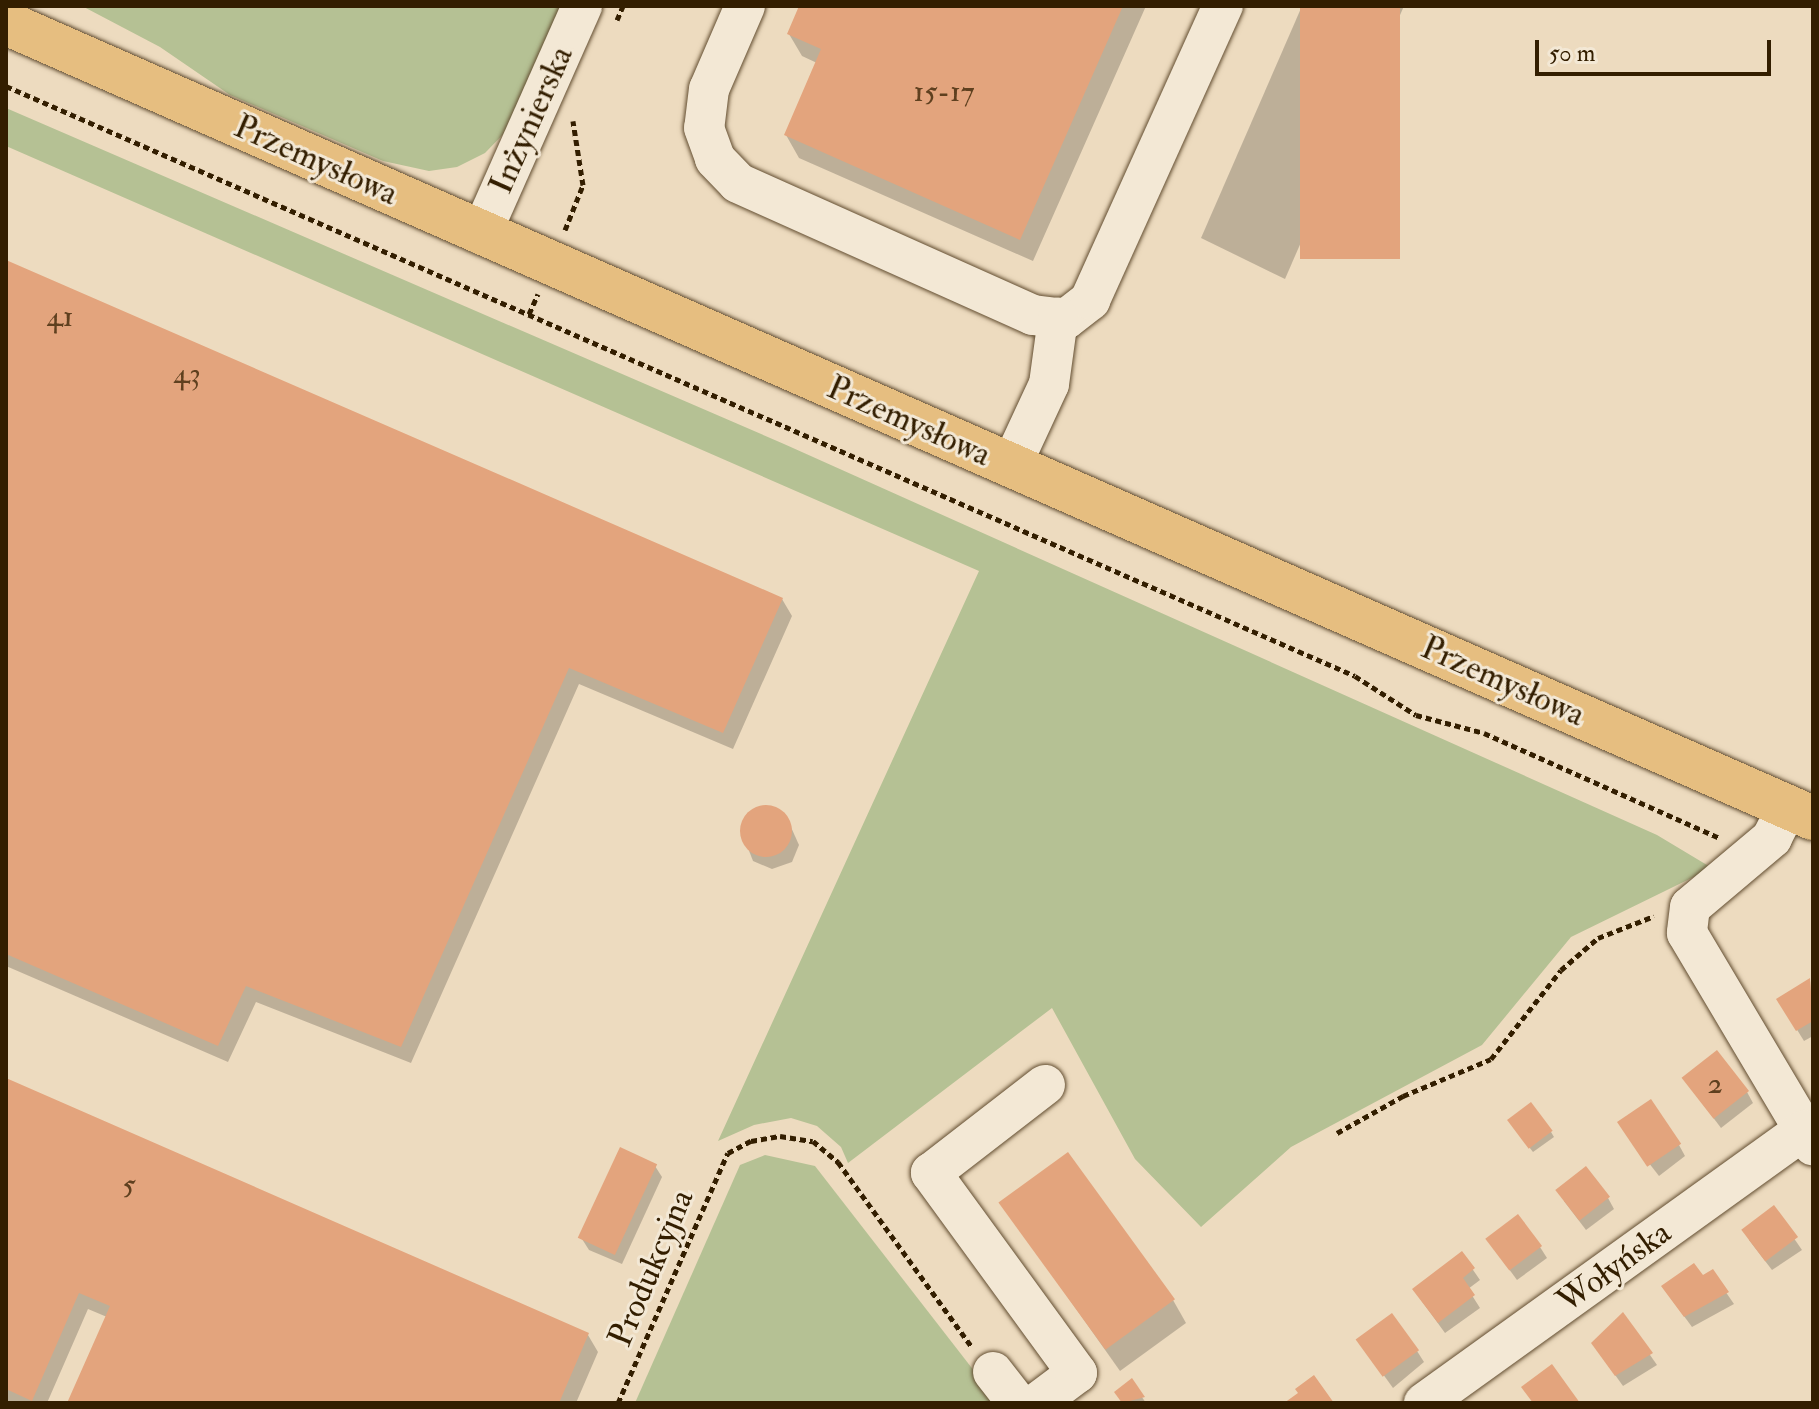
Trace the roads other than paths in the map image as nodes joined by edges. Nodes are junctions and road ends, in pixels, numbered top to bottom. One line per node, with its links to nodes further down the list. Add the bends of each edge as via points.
1 (582, 6): 5 (street, Inżynierska)
2 (745, 6): 6 (street, via 709,89 704,128 715,159 738,183 1033,315)
3 (1223, 6): 6 (street, via 1090,300 1066,319)
4 (6, 23): 5 (main road, Przemysłowa)
5 (481, 234): 7 (main road, Przemysłowa)
6 (1058, 318): 7 (street, via 1049,384)
7 (1011, 466): 8 (main road, Przemysłowa)
8 (1800, 812): 10 (street, via 1690,907 1687,933)
9 (1045, 1085): 11 (street, via 931,1173 1077,1373)
10 (1808, 1138): 12 (street, Wołyńska)
11 (1037, 1403)
12 (1424, 1403)

